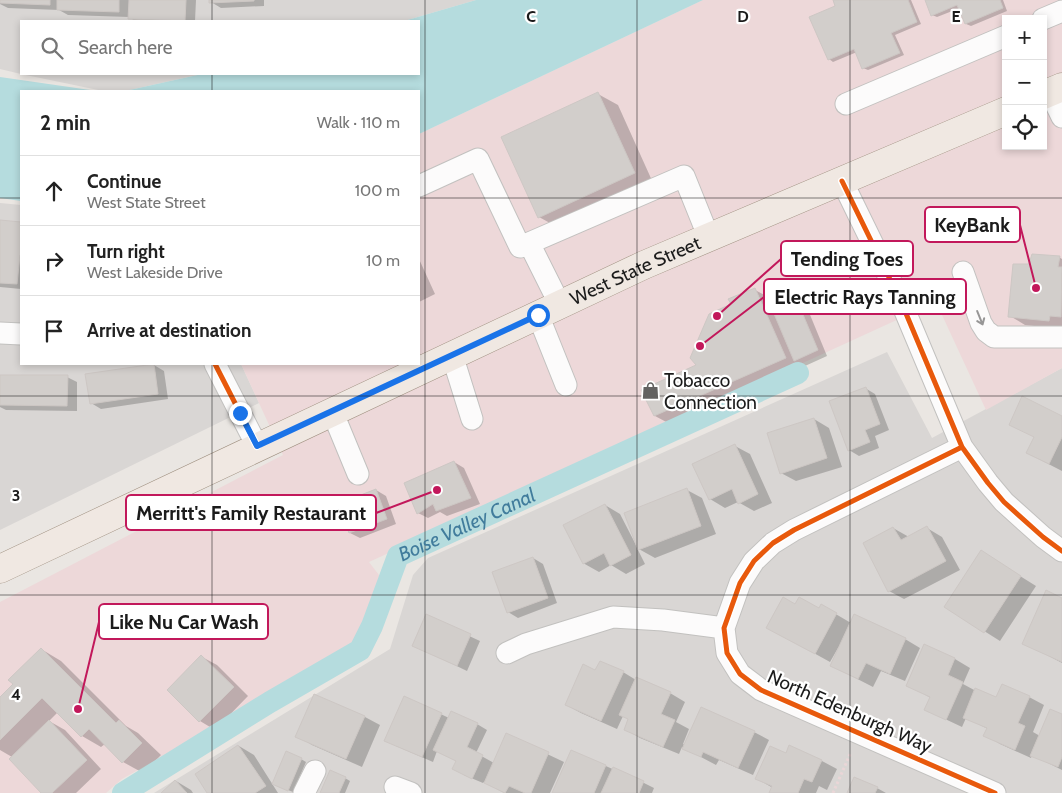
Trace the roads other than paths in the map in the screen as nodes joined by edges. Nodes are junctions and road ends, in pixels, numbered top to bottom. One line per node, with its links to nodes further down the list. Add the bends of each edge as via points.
1 (1062, 11): 2 (street)
2 (1047, 17)
3 (1002, 38): 5 (street)
4 (1052, 91): 7 (street)
5 (846, 104)
6 (1002, 113): 8 (main road, West State Street)
7 (1062, 117)
8 (842, 181): 10 (main road, West State Street); 23 (street, via 902,304)
9 (420, 186): 11 (street, via 478,159 520,247)
10 (709, 238): 11 (street, via 684,176); 13 (main road, West State Street)
11 (529, 243): 13 (street)
12 (963, 272): 16 (street, one-way to 16, via 981,323 994,337)
13 (549, 310): 17 (main road, West State Street); 19 (street)
14 (0, 334): 15 (street)
15 (20, 334)
16 (1062, 337)
17 (452, 355): 20 (main road, West State Street); 21 (street)
18 (216, 365): 22 (street)
19 (566, 385)
20 (332, 411): 22 (main road, West State Street); 24 (street)
21 (472, 419)
22 (257, 446): 26 (main road, West State Street)
23 (962, 447): 25 (street, via 1004,502); 27 (street, via 773,543 754,561 740,583)
24 (358, 474)
25 (1062, 551)
26 (0, 569)
27 (724, 628): 28 (street, via 613,617); 31 (street, North Edenburgh Way, via 727,653 740,674 761,690)
28 (507, 653)
29 (315, 770): 30 (street)
30 (304, 793)
31 (995, 793)

